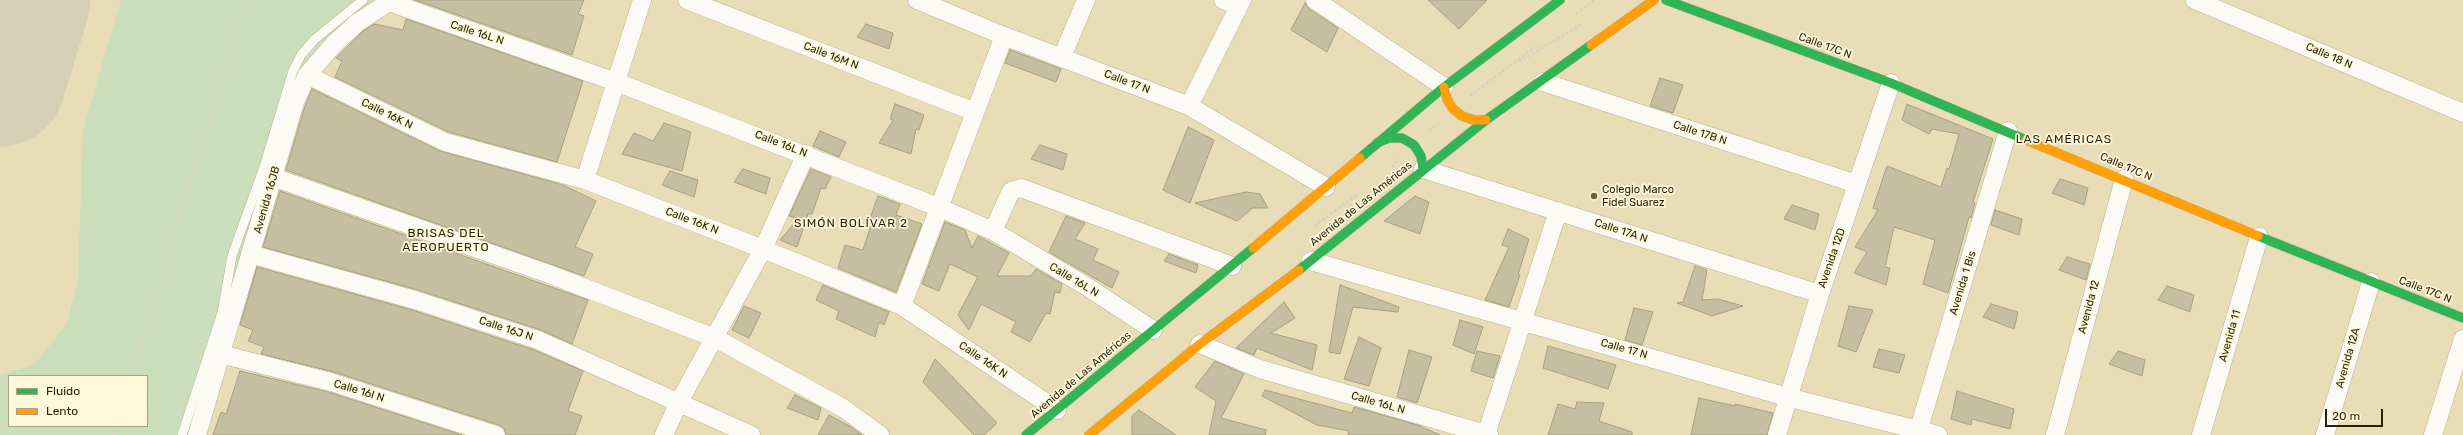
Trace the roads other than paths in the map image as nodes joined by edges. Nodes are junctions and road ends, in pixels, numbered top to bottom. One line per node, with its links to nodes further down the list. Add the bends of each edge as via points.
1 (363, 0): 55 (lane, via 315,39 293,71 264,167 232,256 222,313)
2 (642, 0): 16 (street)
3 (687, 0): 21 (street, Calle 16M N)
4 (917, 0): 13 (street, Calle 17 N)
5 (1086, 0): 14 (street)
6 (1314, 0): 19 (street)
7 (1560, 0): 19 (main road, Avenida de Las Américas)
8 (1654, 0): 17 (main road, Avenida de Las Américas)
9 (1666, 0): 18 (main road, Calle 17C N)
10 (2195, 0): 22 (street, Calle 18 N)
11 (390, 1): 15 (street, Avenida 16JB, via 357,23 334,44); 16 (street, Calle 16L N)
12 (1234, 2): 20 (street)
13 (1004, 36): 14 (street, Calle 17 N); 21 (street)
14 (1062, 57): 20 (street, Calle 17 N)
15 (307, 75): 28 (street, Avenida 16JB, via 295,102); 30 (street, Calle 16K N, via 445,142)
16 (616, 82): 26 (street, Calle 16L N); 30 (street)
17 (1543, 82): 23 (main road, Avenida de Las Américas); 31 (street, Calle 17B N)
18 (1892, 83): 24 (main road, Calle 17C N); 31 (street, Avenida 12D)
19 (1444, 87): 23 (main road, via 1453,109 1462,116); 25 (main road, Avenida de Las Américas)
20 (1189, 106): 32 (street, Calle 17 N)
21 (975, 112): 33 (street)
22 (2463, 113)
23 (1486, 120): 27 (main road, Avenida de Las Américas)
24 (2008, 130): 29 (main road, Calle 17C N); 54 (street, Avenida 1 Bis)
25 (1377, 143): 27 (main road, via 1389,138 1402,138 1414,145 1421,156); 32 (main road, Avenida de Las Américas)
26 (806, 154): 33 (street, Calle 16L N); 37 (street)
27 (1423, 169): 34 (street, Calle 17A N); 39 (main road, Avenida de Las Américas)
28 (273, 177): 38 (street, Avenida 16JB); 47 (street, via 542,272)
29 (2124, 179): 36 (main road, Calle 17C N); 66 (street, Avenida 12)
30 (585, 180): 37 (street, Calle 16K N)
31 (1857, 184): 42 (street, Avenida 12D)
32 (1326, 187): 40 (main road, Avenida de Las Américas)
33 (938, 207): 35 (street, Calle 16L N); 43 (street)
34 (1558, 211): 42 (street, Calle 17A N); 45 (street)
35 (993, 231): 40 (street, via 1011,191 1021,188); 46 (street, Calle 16L N, via 1086,286)
36 (2259, 237): 41 (main road, Calle 17C N); 67 (street, Avenida 11)
37 (763, 249): 43 (street, Calle 16K N); 47 (street)
38 (250, 254): 50 (street, Avenida 16JB); 52 (street, Calle 16J N, via 415,300 538,340)
39 (1311, 261): 45 (street, Calle 17 N); 49 (main road, Avenida de Las Américas)
40 (1232, 266): 46 (main road, Avenida de Las Américas)
41 (2370, 282): 44 (main road, Calle 17C N); 68 (street, Avenida 12A)
42 (1820, 294): 51 (street, Avenida 12D)
43 (902, 306): 53 (street, Calle 16K N)
44 (2463, 318)
45 (1525, 320): 51 (street, Calle 17 N); 63 (street)
46 (1153, 330): 53 (main road, Avenida de Las Américas)
47 (715, 338): 52 (street); 60 (street, via 843,408)
48 (2463, 339): 69 (street)
49 (1200, 344): 62 (main road, Avenida de Las Américas); 63 (street, Calle 16L N, via 1260,369)
50 (220, 354): 56 (street, Avenida 16JB); 57 (street, Calle 16I N, via 331,382)
51 (1787, 396): 54 (street, Calle 17 N); 64 (street, Avenida 12D)
52 (679, 402): 58 (street); 59 (street, Calle 16J N)
53 (1057, 410): 61 (main road, Avenida de Las Américas)
54 (1918, 432): 65 (street, Calle 17 N)
55 (182, 435)
56 (197, 435)
57 (496, 435)
58 (664, 435)
59 (751, 435)
60 (880, 435)
61 (1026, 435)
62 (1089, 435)
63 (1487, 435)
64 (1777, 435)
65 (1938, 435)
66 (2055, 435)
67 (2201, 435)
68 (2325, 435)
69 (2433, 435)

